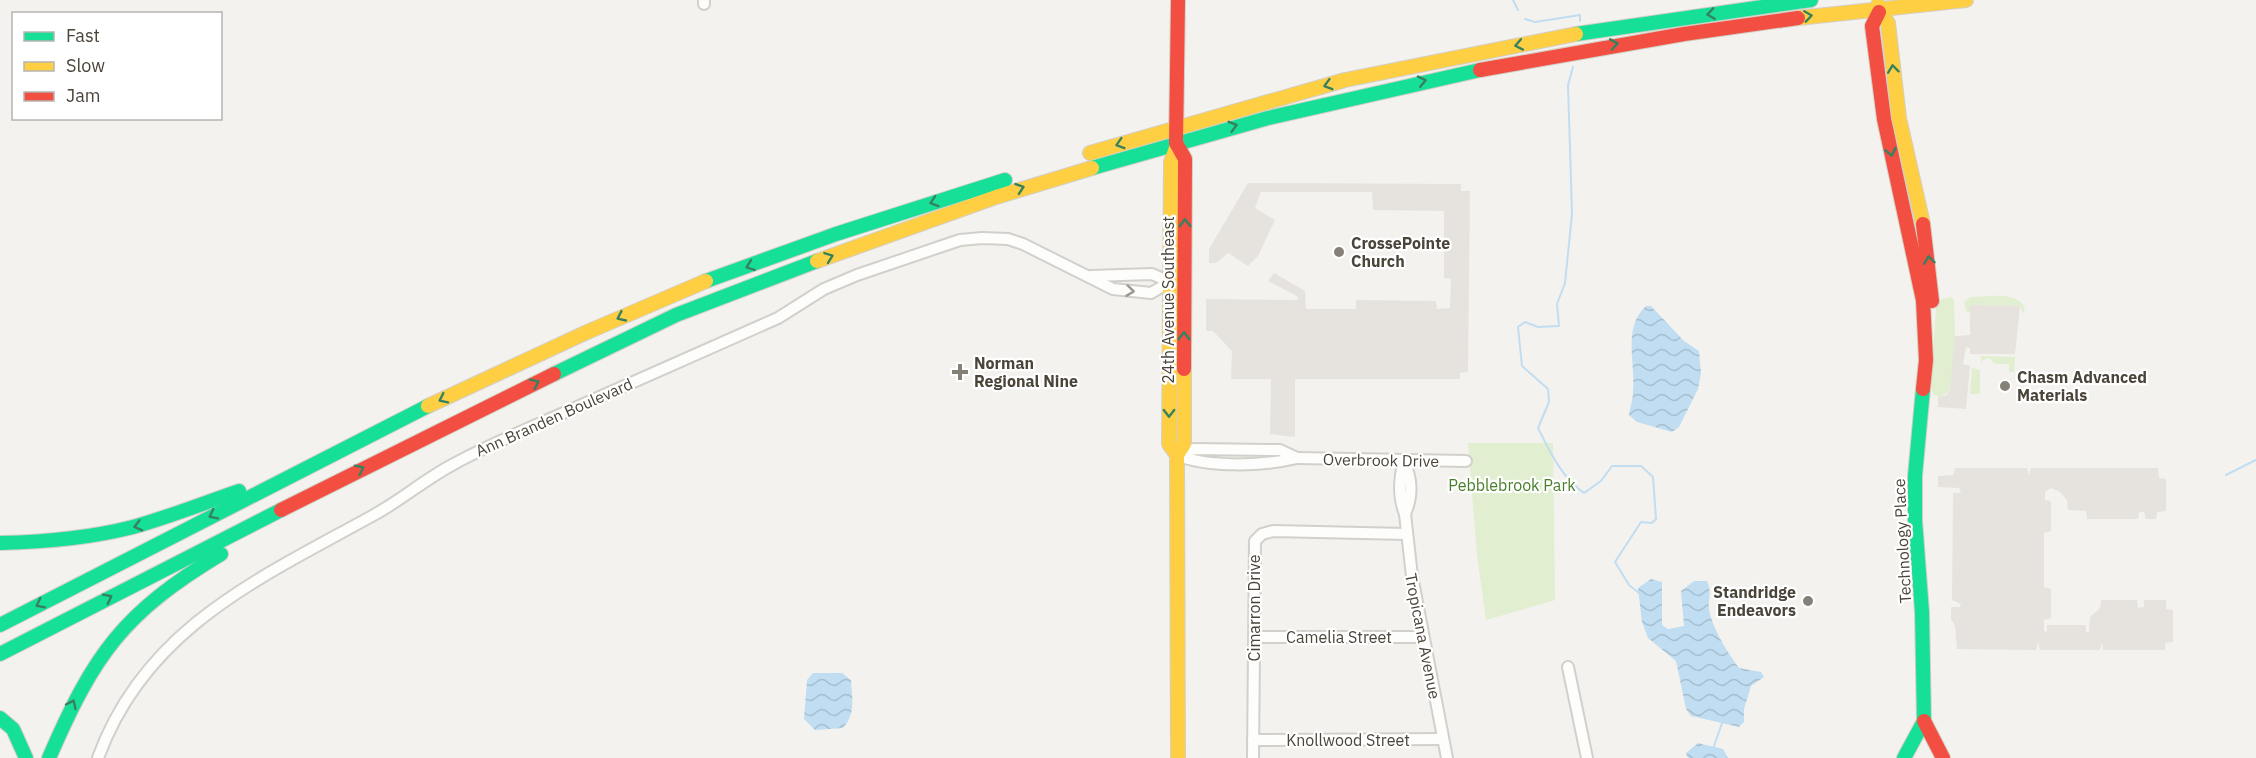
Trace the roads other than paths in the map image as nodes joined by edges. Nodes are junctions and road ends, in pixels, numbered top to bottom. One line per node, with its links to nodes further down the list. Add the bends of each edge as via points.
1 (1178, 0): 5 (main road, 24th Avenue Southeast)
2 (1811, 0): 5 (main road, one-way to 5, via 1604,28 1369,75)
3 (1966, 0): 4 (main road)
4 (1878, 7): 6 (main road, one-way to 4, via 1261,118 1568,52 1669,34); 22 (main road, Technology Place, via 1872,26 1884,119 1921,283 1926,360 1915,476)
5 (1176, 128): 6 (main road, 24th Avenue Southeast); 12 (main road, one-way to 12, via 850,229 674,294 456,392)
6 (1177, 144): 8 (main road, 24th Avenue Southeast, via 1171,162); 9 (main road, 24th Avenue Southeast, one-way to 6, via 1184,444 1185,170 1185,159); 13 (main road, one-way to 6, via 676,315 1031,184)
7 (1091, 276): 8 (street, Ann Branden Boulevard, via 1152,274); 8 (street, Ann Branden Boulevard, one-way to 8, via 1113,289 1131,292 1151,293); 28 (street, Ann Branden Boulevard, via 1008,239 960,240 824,289 778,318 483,449 430,478 374,516 307,550 192,626 131,689)
8 (1170, 282): 9 (main road, 24th Avenue Southeast, one-way to 9, via 1169,444)
9 (1177, 455): 10 (street, Overbrook Drive, via 1195,462 1276,463 1297,458); 25 (main road, 24th Avenue Southeast)
10 (1404, 461): 11 (street, Overbrook Drive); 14 (street, Tropicana Avenue, via 1400,474)
11 (1466, 461)
12 (293, 474): 15 (main road, one-way to 15, via 120,530 62,541); 16 (main road, one-way to 16)
13 (307, 495): 19 (main road, one-way to 13); 27 (main road, one-way to 13, via 88,672 135,614 185,574)
14 (1406, 534): 17 (street, Cimarron Drive, via 1273,531 1258,537 1254,547); 18 (street, Tropicana Avenue)
15 (0, 543)
16 (0, 625)
17 (1254, 637): 18 (street, Camelia Street); 23 (street, Cimarron Drive)
18 (1423, 637): 24 (street, Tropicana Avenue)
19 (0, 654)
20 (1568, 667): 31 (street)
21 (0, 718): 26 (main road, via 13,729)
22 (1924, 721): 32 (main road, Technology Place); 33 (main road, Technology Place)
23 (1253, 740): 24 (street, Knollwood Street); 29 (street, Cimarron Drive)
24 (1443, 740): 30 (street, Tropicana Avenue)
25 (1176, 757)
26 (26, 758)
27 (49, 758)
28 (98, 758)
29 (1253, 758)
30 (1446, 758)
31 (1587, 758)
32 (1904, 758)
33 (1942, 758)

